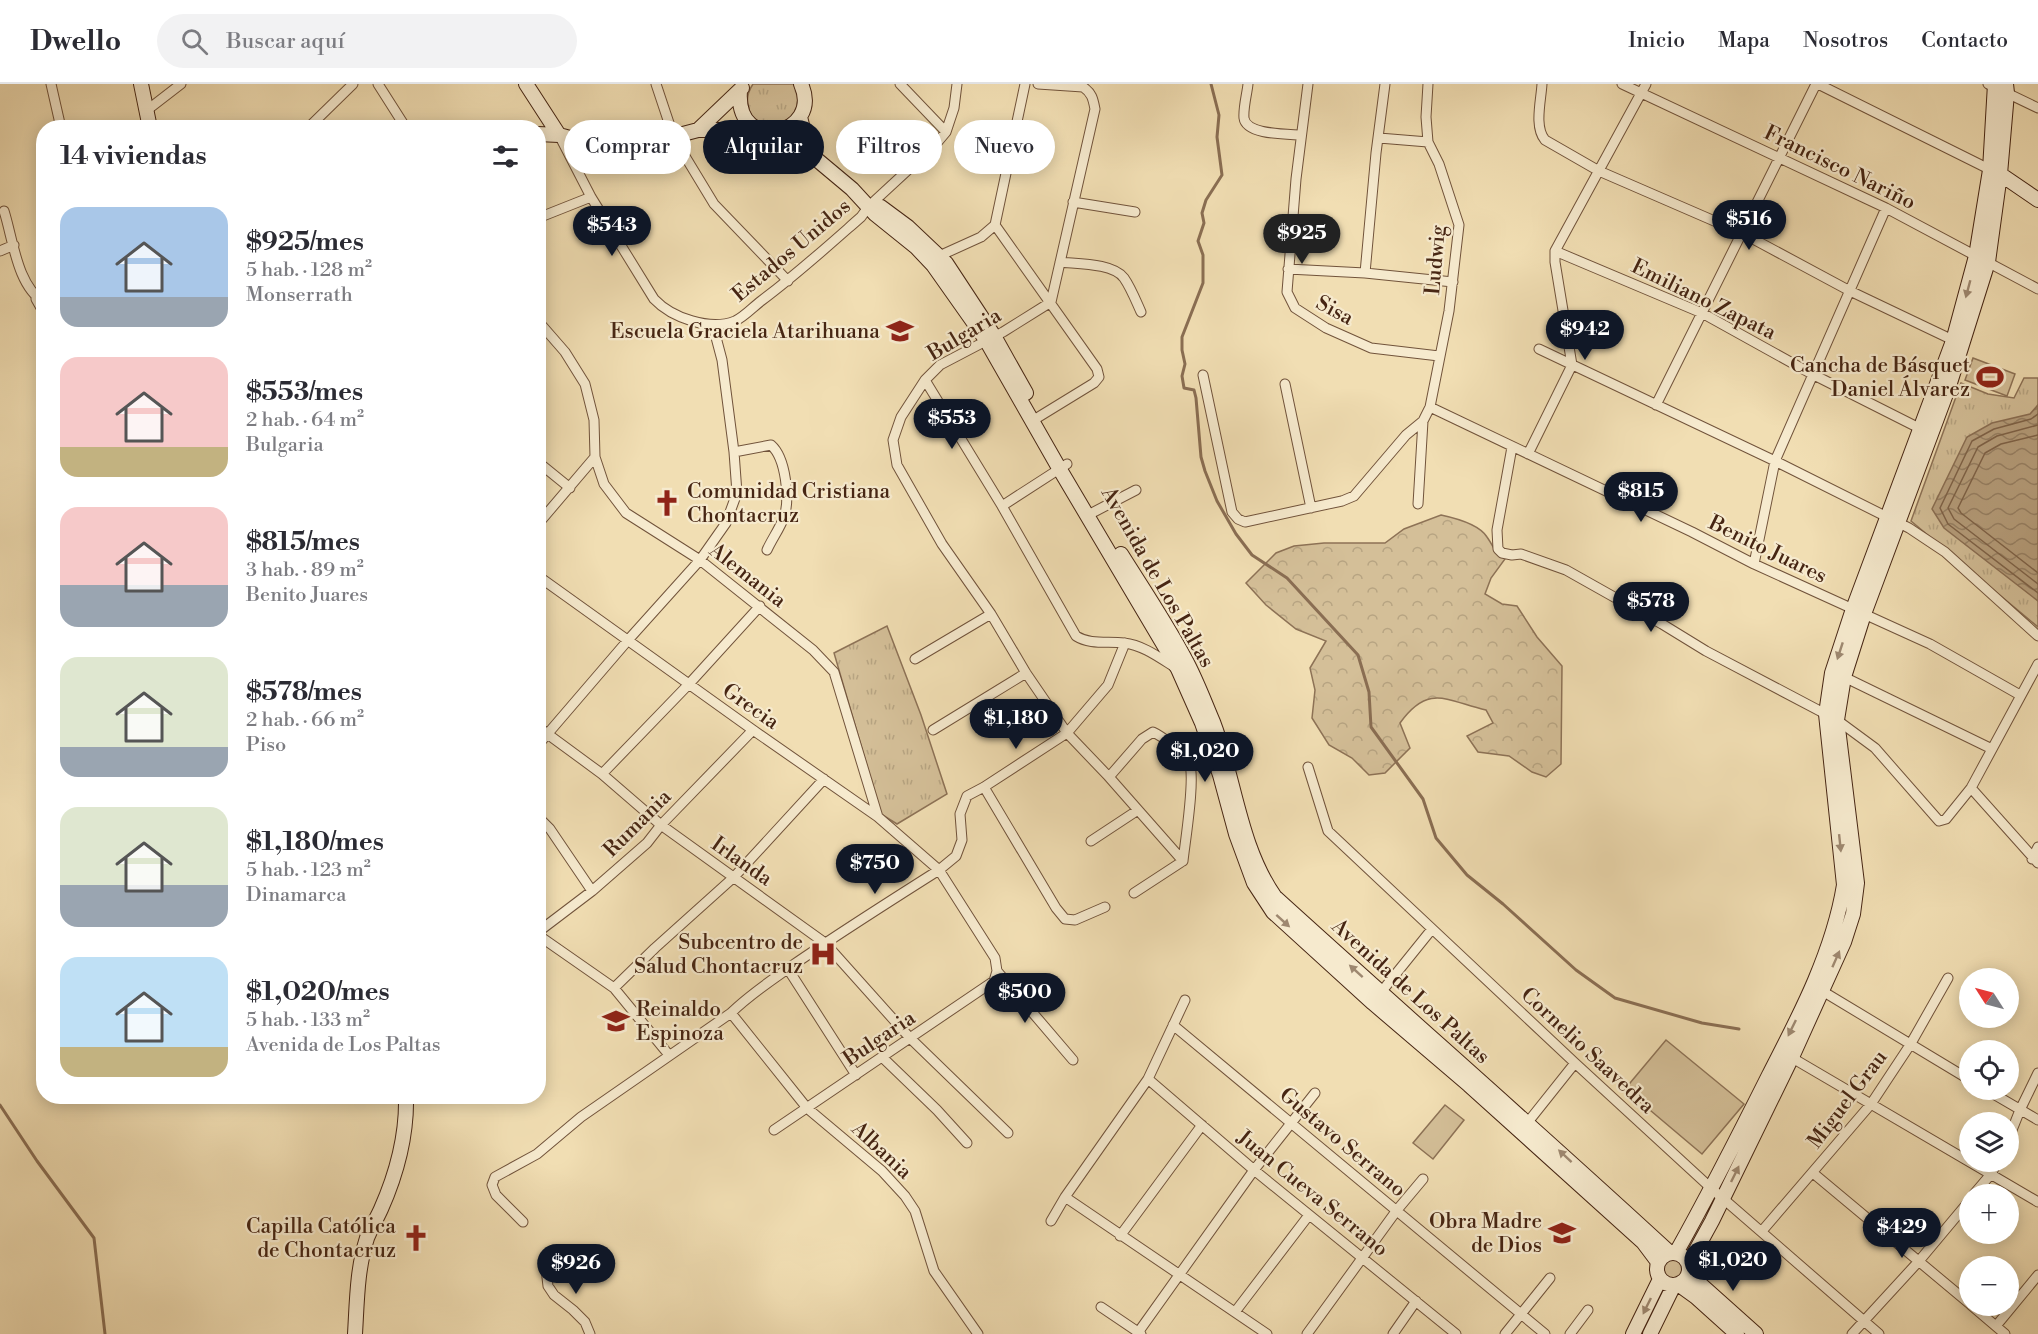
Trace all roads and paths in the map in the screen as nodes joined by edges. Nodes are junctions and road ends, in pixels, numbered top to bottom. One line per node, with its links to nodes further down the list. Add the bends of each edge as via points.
1 (51, 84): 27 (street)
2 (141, 84): 25 (main road)
3 (352, 84): 29 (street)
4 (378, 84): 30 (street)
5 (526, 84): 40 (main road)
6 (656, 84): 31 (street)
7 (900, 84): 38 (street)
8 (957, 84): 38 (street, Estados Unidos)
9 (1025, 84): 58 (street)
10 (1038, 84): 52 (street, via 1083,87 1093,98 1095,109)
11 (1248, 84): 41 (street, via 1244,118 1247,125 1254,130)
12 (1308, 84): 41 (street, Sisa)
13 (1385, 84): 43 (street)
14 (1428, 84): 44 (street, Ludwig)
15 (1542, 84): 48 (street, via 1540,129 1545,140)
16 (1622, 84): 23 (street, Francisco Nariño)
17 (1646, 84): 23 (street)
18 (1817, 84): 45 (street); 49 (street)
19 (804, 85): 26 (main road)
20 (179, 86): 25 (street)
21 (1998, 86): 24 (street); 49 (main road)
22 (742, 87): 32 (main road, via 739,103); 35 (main road)
23 (1640, 94): 45 (street, Francisco Nariño); 48 (street)
24 (2038, 108)
25 (146, 111): 28 (main road)
26 (800, 117): 33 (main road); 34 (main road)
27 (59, 120)
28 (148, 120)
29 (316, 120)
30 (401, 120)
31 (668, 120)
32 (746, 120)
33 (797, 120)
34 (801, 120)
35 (698, 130): 36 (main road); 37 (main road)
36 (703, 130)
37 (691, 132)
38 (946, 132): 53 (street, Estados Unidos)
39 (546, 134): 40 (main road)
40 (559, 135): 42 (main road); 50 (street)
41 (1301, 135): 66 (street, Sisa)
42 (564, 136)
43 (1379, 138): 44 (street); 67 (street)
44 (1428, 142): 69 (street, Ludwig, via 1459,225)
45 (1781, 157): 54 (street, Francisco Nariño); 59 (street)
46 (691, 166): 68 (street, via 714,204)
47 (824, 166): 53 (main road, Avenida de Los Paltas)
48 (1599, 171): 59 (street); 62 (street)
49 (1995, 172): 51 (main road); 64 (main road)
50 (591, 197): 57 (street); 76 (street, via 654,299 675,315)
51 (2038, 200)
52 (1073, 202): 56 (street); 65 (street)
53 (869, 206): 63 (main road, Avenida de Los Paltas, via 881,207); 68 (street, Estados Unidos); 78 (main road, Avenida de Los Paltas, via 933,265)
54 (1886, 208): 64 (street, Francisco Nariño); 71 (street)
55 (4, 211): 60 (street)
56 (1135, 212)
57 (546, 215)
58 (995, 225): 63 (street, via 981,237); 73 (street)
59 (1742, 233): 71 (street); 75 (street)
60 (14, 245): 61 (street); 72 (street, via 25,281)
61 (0, 251)
62 (1555, 251): 75 (street, Emiliano Zapata); 82 (street)
63 (939, 256): 78 (main road, Avenida de Los Paltas)
64 (1982, 259): 70 (street, Francisco Nariño); 79 (main road)
65 (1060, 262): 73 (street); 74 (street, via 1116,270 1124,277)
66 (1288, 268): 67 (street); 81 (street, Sisa, via 1287,292 1295,308 1326,328 1371,348)
67 (1365, 273): 69 (street)
68 (788, 281): 76 (street, Estados Unidos, via 736,321)
69 (1453, 282): 81 (street, Ludwig)
70 (2038, 289)
71 (1850, 291): 79 (street); 83 (street)
72 (36, 295)
73 (1051, 302): 78 (street, Bulgaria); 89 (street, via 1099,377)
74 (1142, 312)
75 (1702, 314): 83 (street, Emiliano Zapata); 87 (street)
76 (713, 326): 93 (street, via 722,360)
77 (546, 330): 95 (street, Alemania, via 585,384 594,420)
78 (990, 338): 85 (street, Bulgaria, via 940,365); 89 (main road, Avenida de Los Paltas)
79 (1958, 343): 91 (main road)
80 (1539, 349): 82 (street)
81 (1439, 356): 88 (street, Ludwig)
82 (1572, 365): 87 (street); 94 (street)
83 (1812, 374): 91 (street, Emiliano Zapata); 96 (street)
84 (1203, 375): 103 (street, via 1232,512 1245,522)
85 (925, 380): 102 (street); 113 (street, Bulgaria, via 901,417 893,440 897,465 942,544)
86 (1285, 384): 103 (street)
87 (1656, 405): 96 (street)
88 (1430, 407): 90 (street, Ludwig); 92 (street, Benito Juares)
89 (1036, 419): 97 (main road, Avenida de Los Paltas)
90 (1423, 421): 101 (street); 103 (street, via 1406,435 1354,496)
91 (1927, 431): 106 (main road)
92 (1512, 447): 94 (street, Benito Juares); 124 (street, via 1497,537 1502,553 1521,554 1566,570 1706,651)
93 (734, 452): 107 (street, via 771,446 782,466 787,489 784,516); 108 (street, via 737,493 726,523)
94 (1528, 454): 109 (street, Benito Juares)
95 (595, 457): 99 (street); 108 (street, Alemania, via 604,484 626,513)
96 (1775, 460): 106 (street); 109 (street)
97 (1063, 466): 102 (street); 104 (main road, Avenida de Los Paltas)
98 (546, 468): 99 (street)
99 (570, 488): 105 (street)
100 (1136, 490): 104 (street)
101 (1418, 504)
102 (1002, 506): 116 (street, via 1076,636 1087,641)
103 (1311, 508)
104 (1091, 513): 119 (main road, Avenida de Los Paltas)
105 (546, 516)
106 (1893, 520): 112 (main road); 114 (street, via 1945,552)
107 (766, 550)
108 (700, 560): 111 (street, Alemania); 115 (street)
109 (1754, 564): 112 (street, Benito Juares)
110 (546, 582): 115 (street, Grecia)
111 (760, 606): 122 (street); 137 (street, Alemania, via 834,672)
112 (1859, 611): 121 (main road); 123 (street, Benito Juares, via 1930,644); 124 (main road, one-way to 124, via 1832,673)
113 (991, 614): 117 (street); 120 (street, Bulgaria)
114 (2038, 636)
115 (629, 639): 122 (street, Grecia); 128 (street)
116 (1125, 643): 119 (street); 127 (street, via 1108,686)
117 (915, 659)
118 (2038, 664): 123 (street)
119 (1183, 667): 158 (main road, Avenida de Los Paltas, via 1213,723 1263,880 1275,897)
120 (1026, 673): 126 (street); 127 (street, Bulgaria)
121 (1844, 677): 124 (main road); 129 (street)
122 (689, 684): 125 (street, Grecia); 131 (street)
123 (2020, 695): 129 (street)
124 (1832, 717): 135 (street, via 1875,748 1939,821); 157 (main road, via 1857,883 1844,942)
125 (753, 730): 133 (street, Grecia); 139 (street, Rumania)
126 (933, 730)
127 (1067, 733): 132 (street, Bulgaria); 134 (street)
128 (548, 734): 131 (street, Irlanda)
129 (1992, 749): 135 (street)
130 (1308, 767): 150 (street, Cornelio Saavedra, via 1328,831)
131 (602, 774): 139 (street, Irlanda)
132 (1109, 777): 136 (street, Bulgaria); 142 (street, via 1153,732 1189,762 1192,778)
133 (824, 779): 137 (street, Grecia); 145 (street)
134 (984, 787): 144 (street, via 966,796 960,814 962,840 956,856); 148 (street, via 1065,918 1075,920)
135 (1971, 788): 143 (street)
136 (1138, 810): 140 (street); 142 (street, Bulgaria)
137 (878, 817): 144 (street, Grecia)
138 (546, 825): 146 (street)
139 (661, 825): 145 (street, Irlanda); 146 (street, Rumania, via 647,843)
140 (1091, 841)
141 (2038, 847): 143 (street)
142 (1183, 861): 147 (street)
143 (2035, 861)
144 (939, 870): 152 (street); 154 (street, Grecia, via 995,958)
145 (734, 877): 152 (street, Irlanda); 156 (street)
146 (592, 891): 149 (street, Rumania)
147 (1134, 893)
148 (1105, 907)
149 (546, 927)
150 (1432, 929): 158 (street); 168 (street, Cornelio Saavedra)
151 (546, 939): 156 (street)
152 (825, 943): 153 (street); 162 (street, Irlanda)
153 (788, 969): 160 (street); 171 (street)
154 (997, 970): 162 (street, Bulgaria, via 994,981); 167 (street, Grecia)
155 (1948, 978): 163 (street, Miguel Grau)
156 (614, 988): 165 (street)
157 (1817, 988): 163 (street); 164 (main road)
158 (1376, 998): 182 (main road, Avenida de Los Paltas)
159 (1185, 1000): 161 (street)
160 (731, 1013): 165 (street); 177 (street, Albania)
161 (1173, 1025): 172 (street); 180 (street, Gustavo Serrano)
162 (910, 1038): 166 (street, Bulgaria); 184 (street, Irlanda)
163 (1910, 1045): 170 (street); 176 (street, Miguel Grau)
164 (1786, 1054): 176 (street); 191 (main road); 193 (main road, one-way to 164)
165 (669, 1055): 200 (street, via 581,1117 537,1154 495,1177 492,1185 496,1195)
166 (882, 1057): 171 (street, Bulgaria); 185 (street)
167 (1073, 1060)
168 (1575, 1063): 182 (street); 191 (street, Cornelio Saavedra)
169 (2038, 1073): 178 (street)
170 (1959, 1074)
171 (856, 1075): 177 (street, Bulgaria)
172 (1148, 1079): 181 (street, Juan Cueva Serrano); 192 (street)
173 (1315, 1092): 180 (street)
174 (2003, 1100): 178 (street)
175 (406, 1104): 224 (main road, via 397,1166 360,1266)
176 (1871, 1104): 187 (street, Miguel Grau); 188 (street)
177 (807, 1108): 183 (street, Bulgaria); 226 (street, Albania, via 882,1171 904,1196 915,1211 934,1271)
178 (2020, 1110): 179 (street)
179 (2038, 1120)
180 (1292, 1122): 186 (street); 195 (street, Gustavo Serrano)
181 (1202, 1125): 186 (street, Juan Cueva Serrano); 202 (street)
182 (1523, 1127): 198 (main road, Avenida de Los Paltas, via 1557,1149)
183 (774, 1130)
184 (1008, 1133)
185 (967, 1143)
186 (1254, 1170): 197 (street, Juan Cueva Serrano); 209 (street)
187 (1813, 1173): 201 (street, Miguel Grau); 206 (street)
188 (1991, 1174): 190 (street); 194 (street)
189 (1423, 1179): 195 (street)
190 (1982, 1184)
191 (1712, 1188): 193 (street, Cornelio Saavedra); 203 (main road)
192 (1065, 1197): 199 (street); 202 (street)
193 (1723, 1199): 201 (street, Cornelio Saavedra); 208 (main road)
194 (2038, 1202)
195 (1397, 1210): 204 (street); 219 (street, Gustavo Serrano)
196 (1959, 1213): 206 (street)
197 (1309, 1215): 204 (street, Juan Cueva Serrano); 218 (street)
198 (1624, 1218): 203 (main road, Avenida de Los Paltas); 207 (main road, Avenida de Los Paltas)
199 (1051, 1221)
200 (523, 1222)
201 (1762, 1231): 221 (street, Cornelio Saavedra)
202 (1120, 1236): 209 (street)
203 (1673, 1253): 207 (main road); 208 (main road, via 1682,1254)
204 (1363, 1257): 215 (street, Juan Cueva Serrano); 228 (street)
205 (545, 1260): 225 (street, via 548,1286 585,1322)
206 (1919, 1261): 214 (street); 221 (street)
207 (1658, 1262): 212 (main road)
208 (1689, 1268): 213 (main road, via 1683,1282); 237 (main road)
209 (1178, 1274): 218 (street); 223 (street)
210 (2038, 1275): 222 (street)
211 (1550, 1278): 219 (street)
212 (1660, 1279): 213 (main road); 234 (main road, one-way to 234)
213 (1676, 1285): 235 (main road); 236 (main road, via 1696,1297)
214 (1959, 1295)
215 (1416, 1301): 229 (street); 230 (street, Juan Cueva Serrano)
216 (1101, 1307): 223 (street)
217 (1588, 1310): 233 (street)
218 (1235, 1312): 227 (street)
219 (1520, 1313): 231 (street); 232 (street, Gustavo Serrano)
220 (1984, 1316): 222 (street)
221 (1864, 1321): 238 (street); 239 (street, Cornelio Saavedra)
222 (1996, 1326): 240 (street)
223 (1139, 1333)
224 (355, 1334)
225 (590, 1334)
226 (978, 1334)
227 (1267, 1334)
228 (1306, 1334)
229 (1393, 1334)
230 (1456, 1334)
231 (1505, 1334)
232 (1545, 1334)
233 (1570, 1334)
234 (1634, 1334)
235 (1650, 1334)
236 (1737, 1334)
237 (1756, 1334)
238 (1852, 1334)
239 (1879, 1334)
240 (2006, 1334)

